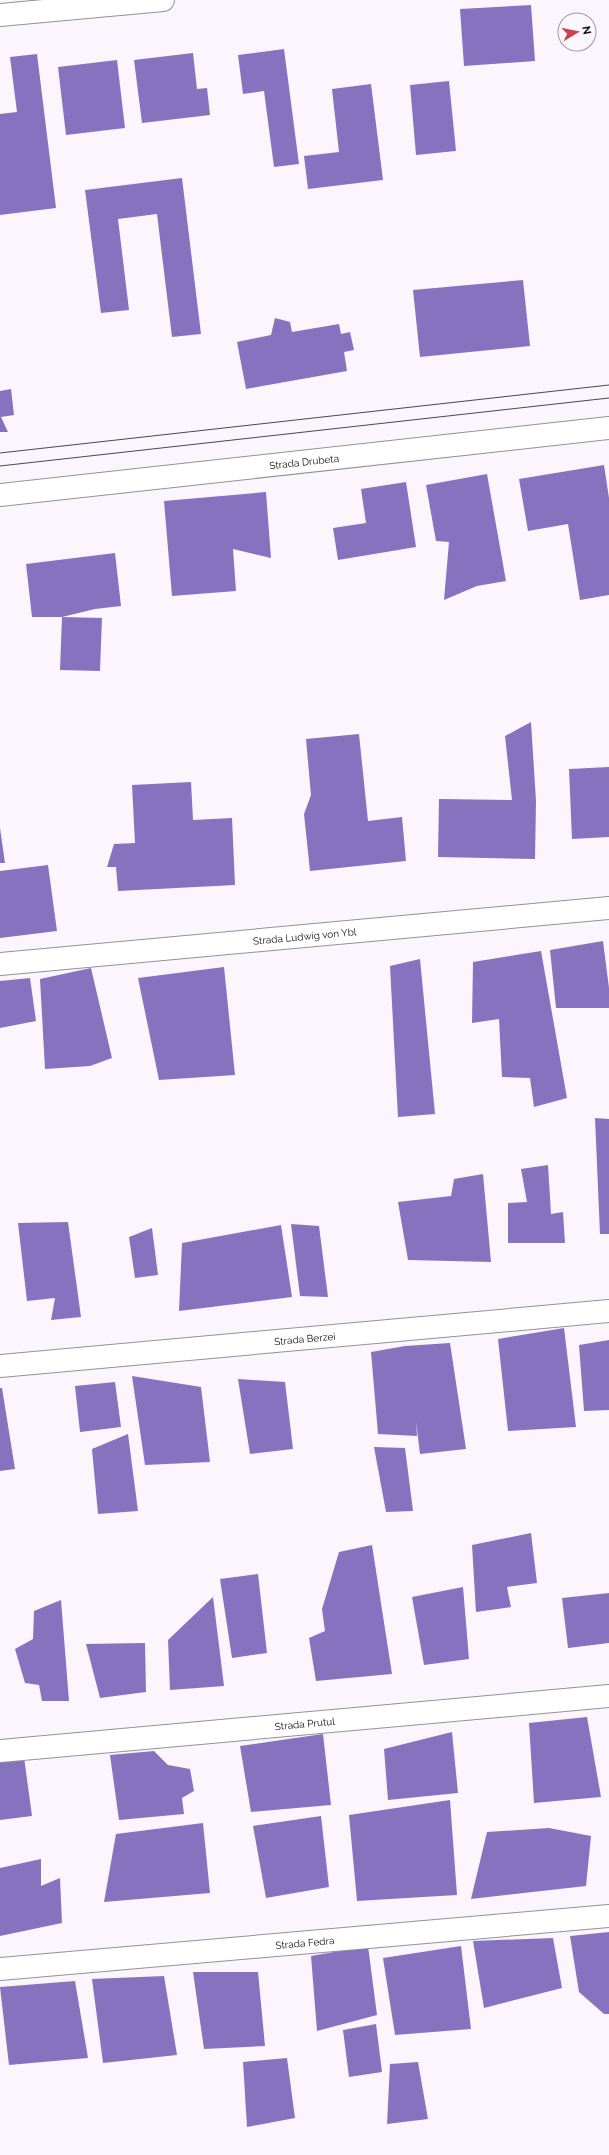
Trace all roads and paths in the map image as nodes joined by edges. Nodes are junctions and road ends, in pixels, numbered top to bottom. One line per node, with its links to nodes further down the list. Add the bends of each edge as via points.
1 (162, 0): 2 (street)
2 (0, 15)
3 (609, 428): 4 (street, Strada Drubeta)
4 (0, 495)
5 (609, 908): 6 (street, Strada Ludwig von Ybl)
6 (0, 964)
7 (609, 1311): 8 (street, Strada Berzei)
8 (0, 1366)
9 (609, 1696): 10 (street, Strada Prutul)
10 (0, 1751)
11 (609, 1916): 12 (street, Strada Fedra)
12 (0, 1969)

